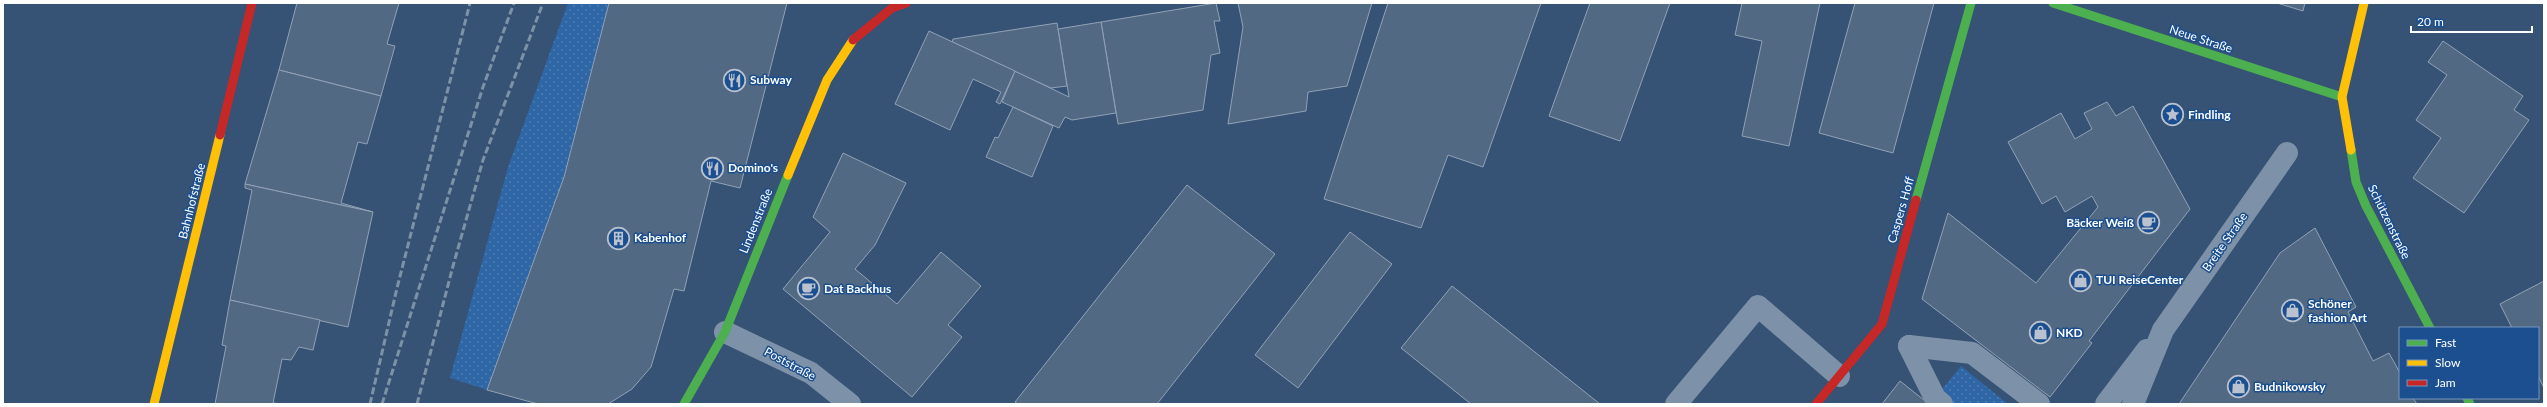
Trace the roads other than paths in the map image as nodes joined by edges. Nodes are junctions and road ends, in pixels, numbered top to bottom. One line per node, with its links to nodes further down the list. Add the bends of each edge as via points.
1 (252, 3): 12 (street, Bahnhofstraße)
2 (906, 3): 10 (street, Lindenstraße, via 892,8 849,44 827,80)
3 (1971, 3): 11 (street, Caspers Hoff, via 1882,324)
4 (2053, 3): 6 (street, Neue Straße)
5 (2364, 3): 6 (street)
6 (2342, 97): 8 (street, Schützenstraße, via 2356,182)
7 (2287, 153): 9 (street, Breite Straße)
8 (2429, 327)
9 (2163, 330): 19 (street, Breite Straße); 20 (street, Breite Straße)
10 (725, 332): 13 (street, Lindenstraße); 14 (street, Poststraße, via 811,373)
11 (1838, 376): 15 (street, via 1758,306); 16 (street, Caspers Hoff)
12 (154, 404)
13 (684, 404)
14 (850, 404)
15 (1676, 404)
16 (1816, 404)
17 (1942, 404): 18 (street, via 1935,398 1909,346 1972,353)
18 (2039, 404)
19 (2106, 404)
20 (2133, 404)

